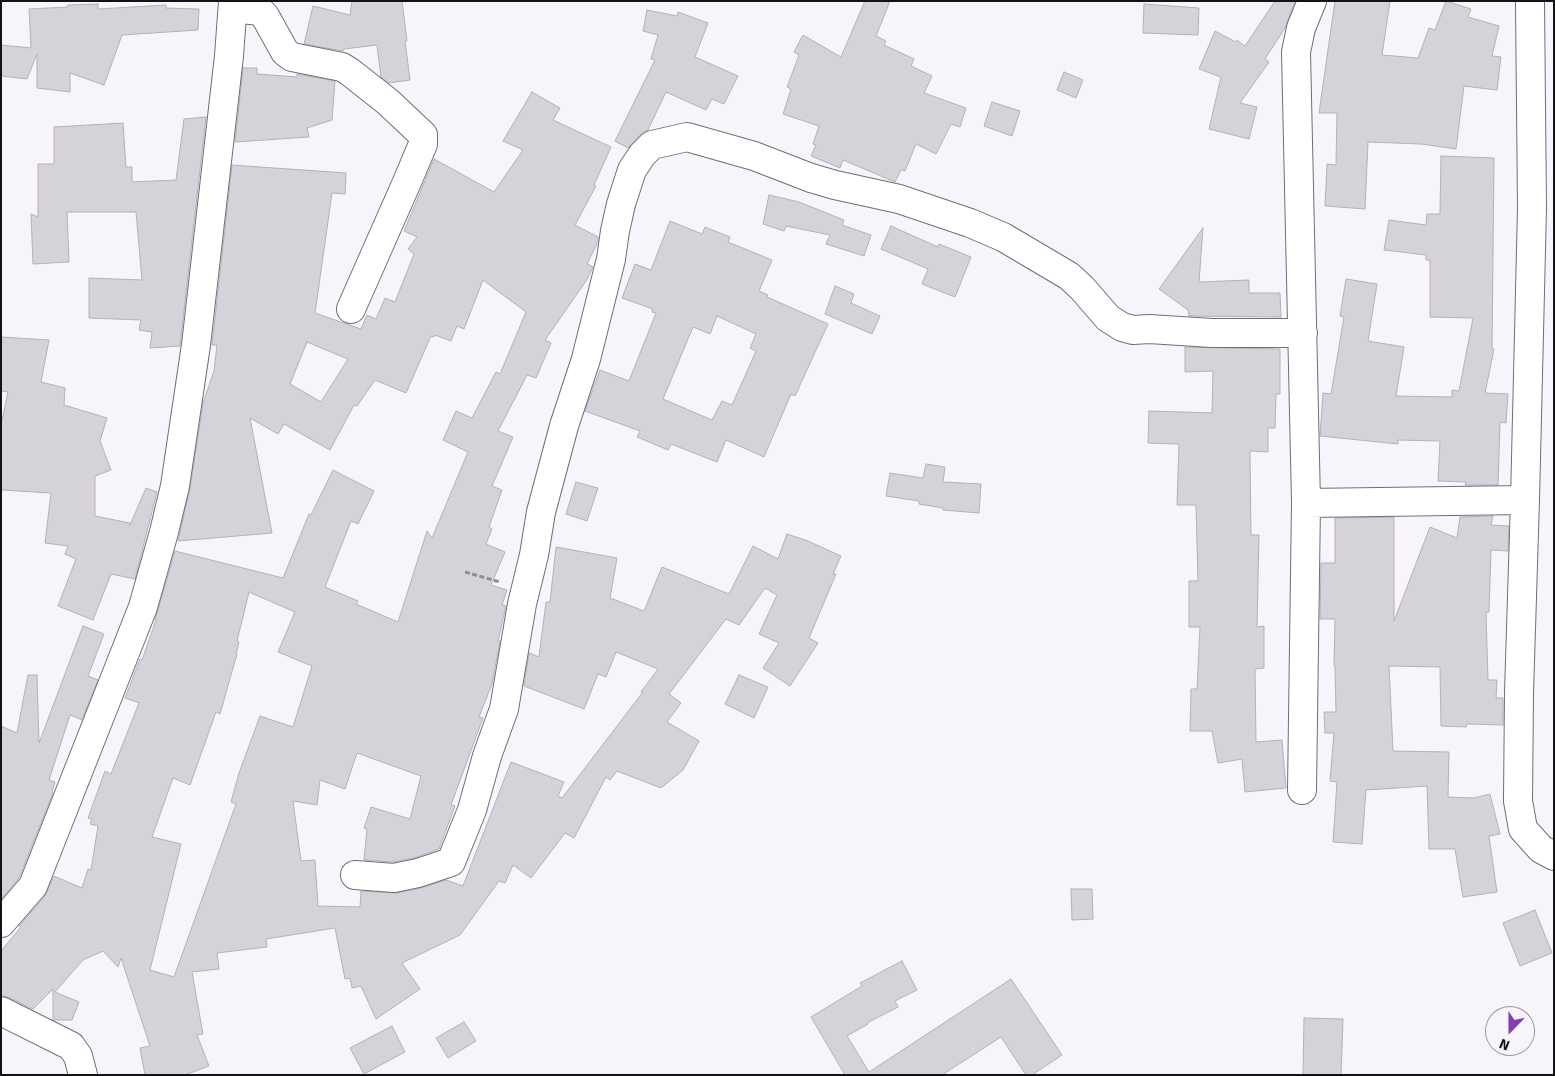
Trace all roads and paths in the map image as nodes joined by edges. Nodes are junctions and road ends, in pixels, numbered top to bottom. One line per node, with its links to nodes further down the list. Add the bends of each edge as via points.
1 (1312, 1): 5 (street, via 1296,52)
2 (1530, 1): 6 (street, via 1532,208)
3 (233, 5): 4 (street, via 260,11 285,52 292,57 342,67 350,72 423,135 423,144); 13 (street, via 196,345 175,486 164,532 144,606 33,886)
4 (351, 309)
5 (1303, 333): 7 (street); 9 (street, via 1133,330 1108,318 1069,276 1003,237 970,223 899,199 812,178 754,156 687,137 652,145 632,170 621,204 586,359 541,512)
6 (1525, 500): 7 (street); 11 (street, via 1518,693 1518,801 1523,829 1541,849)
7 (1306, 502): 10 (street)
8 (465, 572): 9 (path)
9 (526, 590): 12 (street, via 504,709 472,810 451,862 394,878)
10 (1302, 790)
11 (1554, 856)
12 (355, 874)
13 (1, 923)
14 (1, 1011): 15 (street, via 71,1046 78,1056)
15 (83, 1075)

